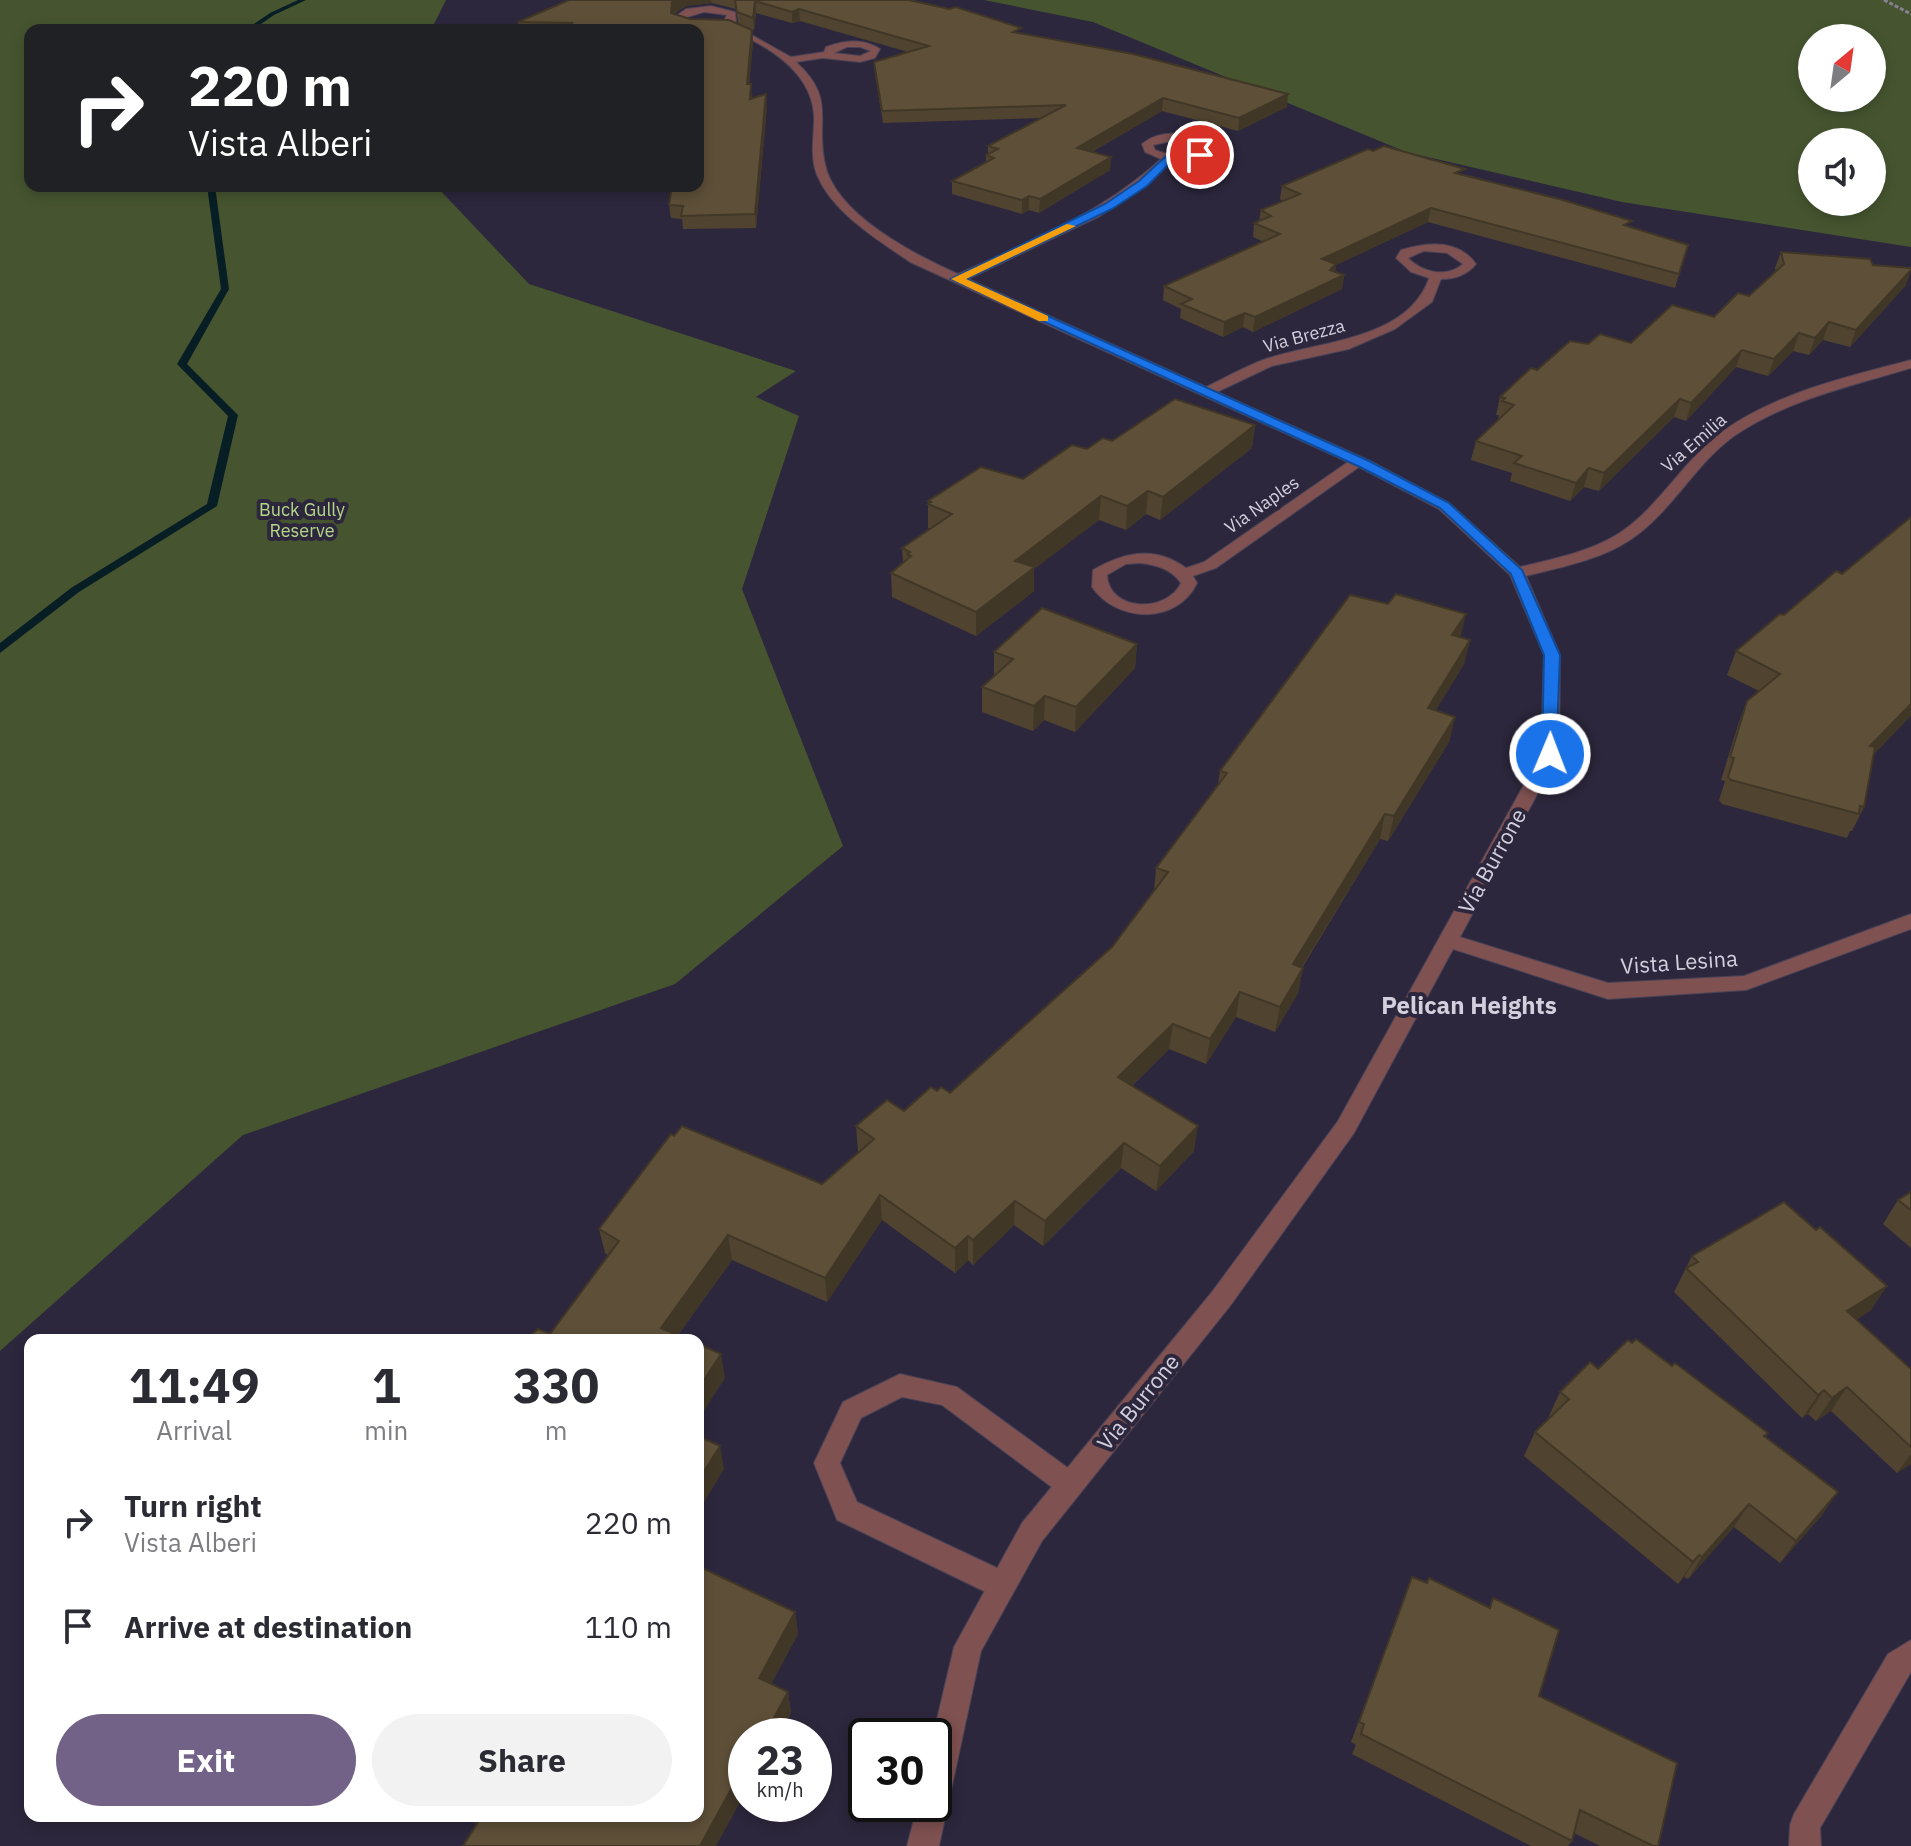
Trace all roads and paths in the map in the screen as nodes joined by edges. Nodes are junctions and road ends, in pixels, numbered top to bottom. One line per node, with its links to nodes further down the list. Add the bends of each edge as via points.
1 (1884, 0): 2 (path)
2 (1911, 14)
3 (715, 25): 5 (street, Via Burrone, via 755,38)
4 (829, 55): 5 (street)
5 (789, 60): 8 (street, Via Burrone, via 813,85 819,114 816,148 824,180 858,220 914,259)
6 (1169, 158): 8 (street, via 1108,206)
7 (1436, 275): 7 (street, via 1461,273 1470,264 1449,249 1423,247 1405,253 1402,258 1412,269); 10 (street, Via Brezza, via 1428,299 1390,326 1344,346 1268,363)
8 (957, 279): 10 (street, Via Burrone)
9 (1911, 364): 12 (street, Via Emilia, via 1768,409 1727,435 1634,530 1583,556)
10 (1206, 392): 11 (street, Via Burrone)
11 (1358, 461): 12 (street, Via Burrone, via 1444,506); 13 (street, Via Naples, via 1210,565)
12 (1517, 573): 15 (street, Via Burrone, via 1552,655 1550,754)
13 (1184, 574): 13 (street, via 1140,558 1109,565 1097,583 1112,601 1156,608 1179,602 1188,593)
14 (1911, 921): 15 (street, Vista Lesina, via 1746,983 1608,991)
15 (1448, 940): 16 (street, Via Burrone, via 1346,1127 1221,1299)
16 (1070, 1485): 17 (street, Via Burrone, via 1032,1532); 17 (street, via 948,1395 900,1385 852,1410 827,1463 847,1511)
17 (1002, 1585): 19 (street, Via Burrone, via 968,1647)
18 (1911, 1654): 22 (street, via 1898,1664 1805,1825)
19 (952, 1718)
20 (928, 1822): 21 (street, Via Burrone)
21 (923, 1846)
22 (1805, 1846)

